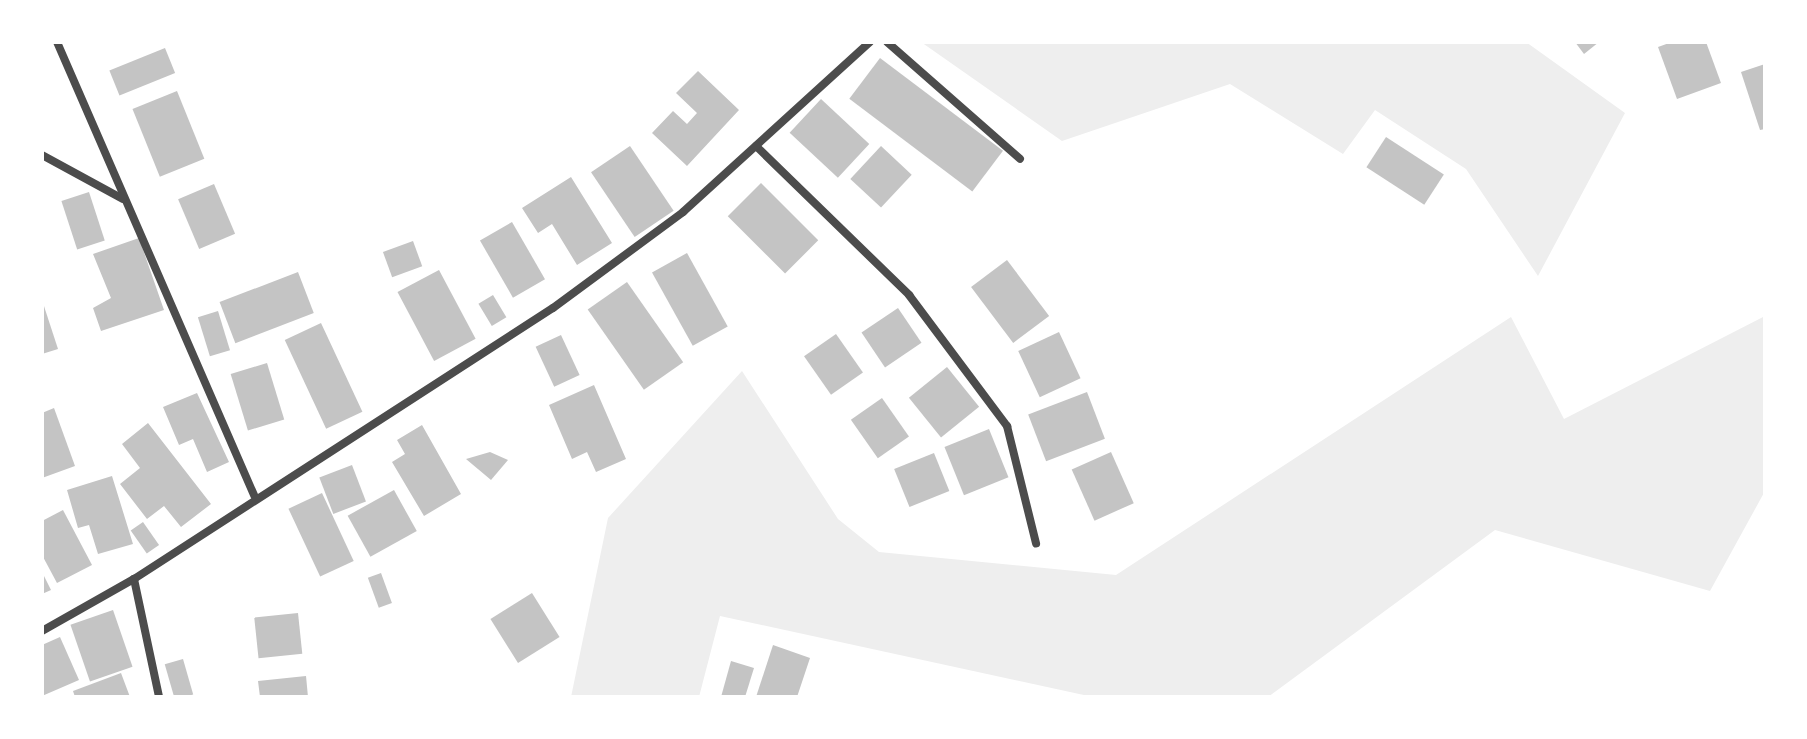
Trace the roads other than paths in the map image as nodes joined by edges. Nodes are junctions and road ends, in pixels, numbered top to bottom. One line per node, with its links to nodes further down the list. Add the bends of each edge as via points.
1 (57, 42): 7 (street)
2 (870, 42): 4 (street)
3 (887, 42): 6 (street)
4 (756, 146): 8 (street, via 683,212 553,308); 9 (street, via 909,295 1007,426)
5 (42, 155): 7 (street)
6 (1020, 159)
7 (123, 199): 8 (street)
8 (254, 496): 10 (street)
9 (1036, 543)
10 (134, 579): 11 (street); 12 (street)
11 (42, 631)
12 (159, 697)

